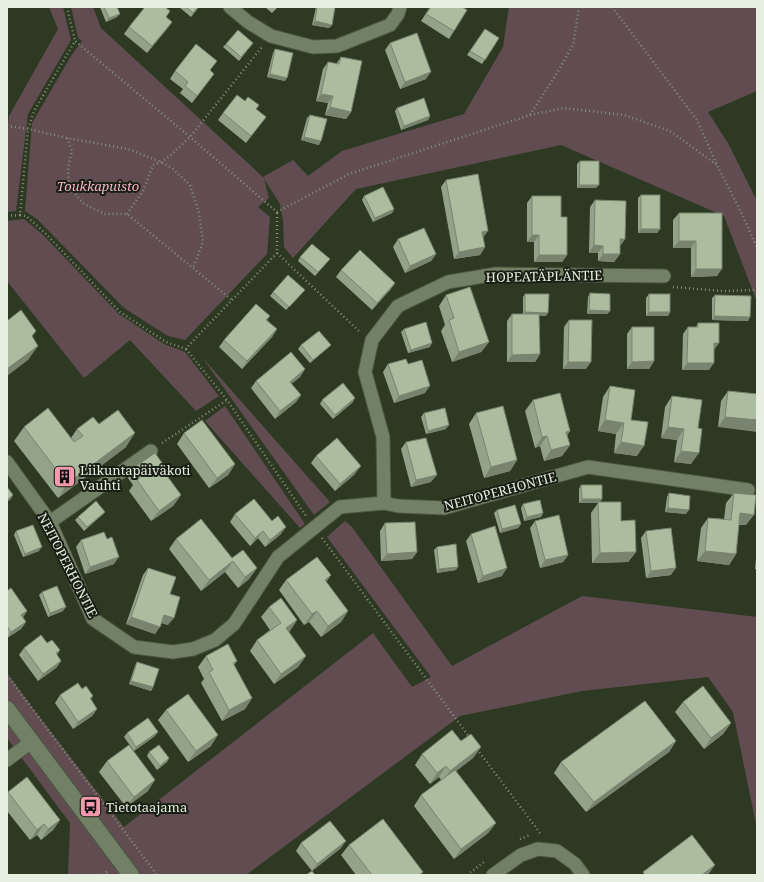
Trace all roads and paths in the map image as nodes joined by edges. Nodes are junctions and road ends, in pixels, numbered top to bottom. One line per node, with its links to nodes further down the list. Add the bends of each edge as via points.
1 (67, 7): 7 (path)
2 (230, 7): 6 (street)
3 (400, 7): 6 (street, via 390,25 337,46 313,47)
4 (579, 7): 8 (path, via 573,45)
5 (612, 7): 14 (path, via 697,120)
6 (271, 36): 11 (path)
7 (75, 41): 10 (path, via 34,111); 11 (path)
8 (530, 115): 14 (path, via 563,108 624,115 670,131); 15 (path, via 349,174)
9 (7, 126): 10 (path)
10 (28, 129): 12 (path); 17 (path)
11 (190, 137): 13 (path); 15 (path)
12 (67, 138): 13 (path, via 128,149); 16 (path, via 72,151 68,167 69,187 84,204 105,214)
13 (161, 162): 16 (path, via 153,165 142,191); 21 (path, via 173,169 190,186 199,213 203,242)
14 (717, 165): 19 (path)
15 (277, 212): 20 (path)
16 (127, 214): 21 (path)
17 (20, 215): 18 (path); 26 (path, via 26,216 44,232 120,312 166,342)
18 (7, 216)
19 (757, 248)
20 (277, 253): 24 (path); 25 (path, via 365,337)
21 (193, 268): 24 (path)
22 (664, 276): 23 (path, via 665,287 722,291); 25 (street, HOPEATÄPLÄNTIE, via 496,274 448,282 398,306)
23 (757, 290)
24 (232, 300): 26 (path)
25 (372, 340): 31 (street, HOPEATÄPLÄNTIE, via 365,372 382,437)
26 (186, 349): 27 (path)
27 (227, 400): 28 (path); 33 (path)
28 (151, 451): 32 (street)
29 (7, 462): 32 (street, NEITOPERHONTIE)
30 (748, 490): 31 (street, NEITOPERHONTIE, via 588,467 444,508)
31 (384, 503): 33 (street, NEITOPERHONTIE, via 340,507)
32 (50, 522): 33 (street, NEITOPERHONTIE, via 93,619 134,647 173,652 193,649 215,640 234,624 278,557)
33 (314, 528): 36 (path)
34 (7, 675): 42 (path)
35 (7, 709): 37 (street)
36 (470, 738)
37 (31, 742): 39 (street); 41 (street)
38 (474, 745): 40 (path)
39 (7, 760)
40 (540, 833)
41 (132, 875)
42 (157, 875)
43 (493, 875): 44 (street, via 521,854 538,849 557,851 575,864)
44 (583, 875)

